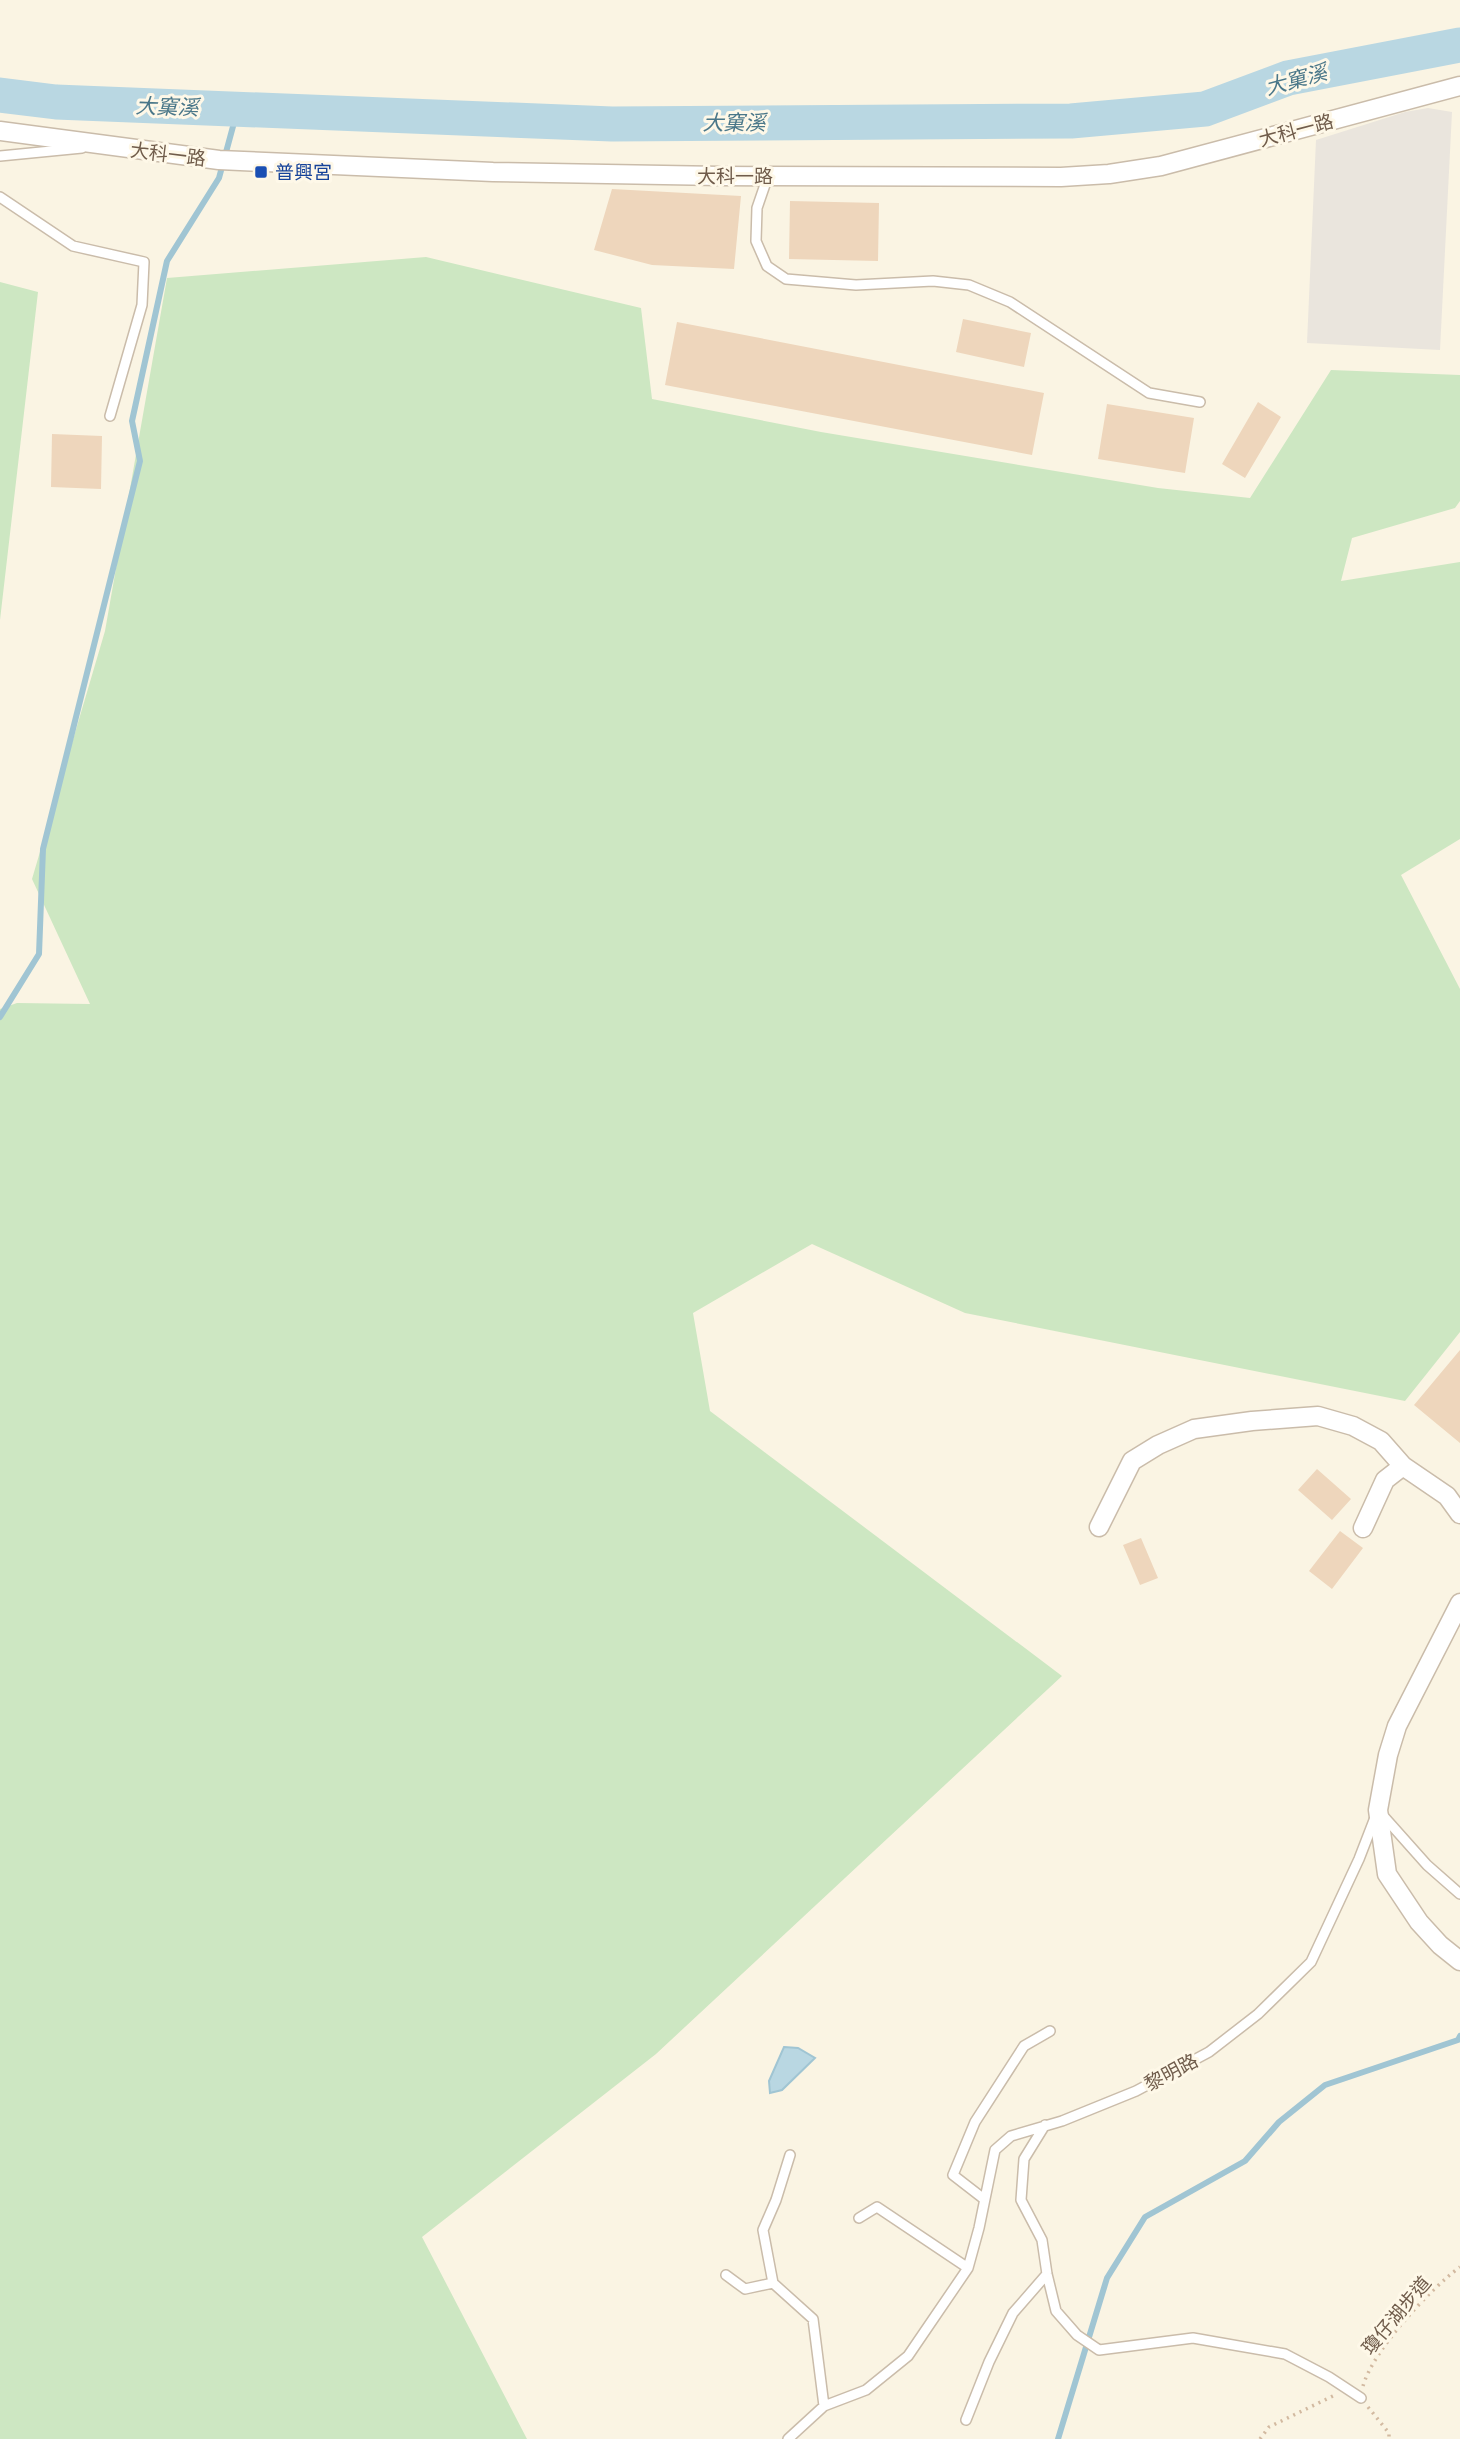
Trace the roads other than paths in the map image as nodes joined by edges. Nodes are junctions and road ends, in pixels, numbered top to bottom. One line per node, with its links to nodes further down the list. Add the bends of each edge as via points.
1 (1460, 86): 5 (street, 大科一路, via 1161,166 1109,174)
2 (0, 131): 3 (street, 大科一路)
3 (106, 146): 4 (lane); 5 (street, 大科一路, via 232,161 493,172)
4 (0, 156)
5 (768, 176): 7 (lane, via 757,208 756,241 767,266 786,279 856,285 933,281 969,285 1010,302 1149,393)
6 (0, 197): 8 (lane, via 73,246 144,262 142,304)
7 (1200, 402)
8 (110, 416)
9 (1403, 1466): 10 (street, via 1447,1496); 11 (street, via 1381,1441 1353,1426 1318,1416 1194,1429 1132,1461); 12 (street, via 1385,1480)
10 (1460, 1514)
11 (1099, 1527)
12 (1363, 1528)
13 (1460, 1603): 14 (street, 黎明路, via 1397,1726)
14 (1378, 1810): 15 (lane); 16 (street, via 1387,1874 1419,1922); 18 (lane, 黎明路, via 1311,1962 1258,2014 1209,2052 1136,2091)
15 (1460, 1894)
16 (1460, 1961)
17 (1050, 2031): 20 (lane, via 1024,2046 975,2122 953,2175)
18 (1045, 2125): 20 (lane, 黎明路, via 1011,2136 995,2150); 23 (lane, via 1024,2159 1021,2200 1042,2240)
19 (790, 2155): 25 (lane, via 762,2230)
20 (984, 2199): 22 (lane, 黎明路)
21 (859, 2218): 22 (lane, via 877,2207)
22 (968, 2268): 27 (lane, 黎明路, via 908,2356 866,2390)
23 (1047, 2274): 26 (lane, via 1056,2311 1077,2335 1099,2350 1193,2338 1285,2354); 28 (lane, via 1013,2313)
24 (726, 2275): 25 (lane, via 745,2289)
25 (773, 2283): 27 (lane, via 813,2319)
26 (1361, 2398)
27 (824, 2406): 29 (lane, 黎明路)
28 (966, 2420)
29 (788, 2439)

